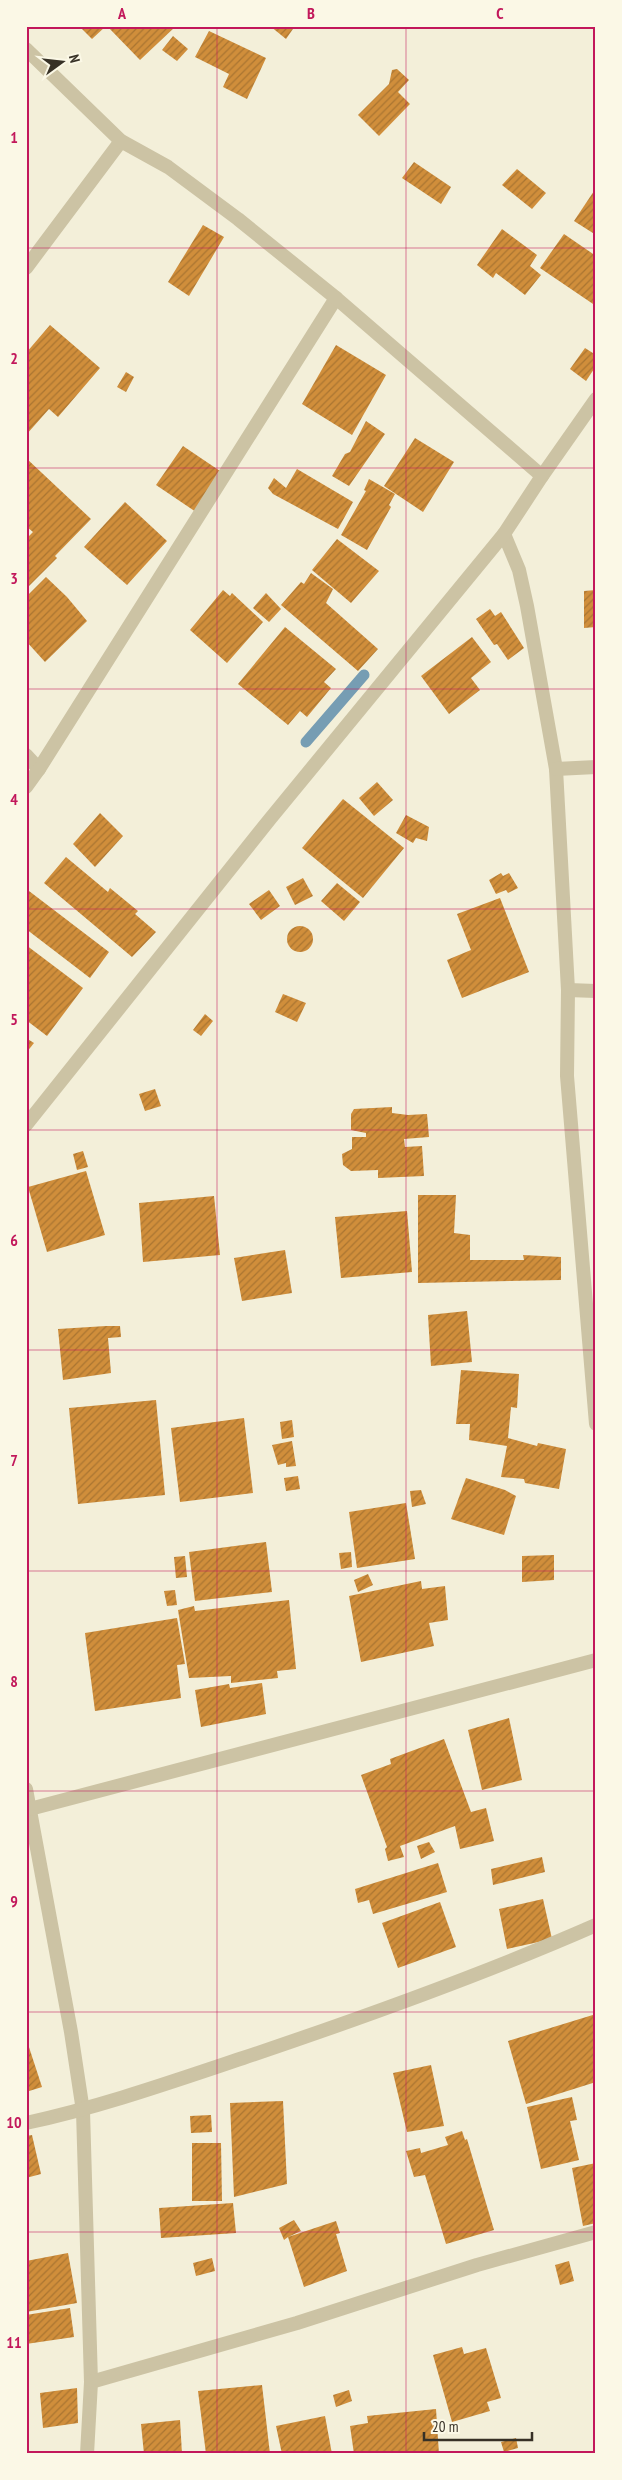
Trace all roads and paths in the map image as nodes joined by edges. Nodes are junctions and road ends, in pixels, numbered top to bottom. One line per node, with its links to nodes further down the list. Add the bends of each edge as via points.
1 (26, 49): 2 (street)
2 (121, 141): 3 (street); 4 (street, via 168,167)
3 (26, 268)
4 (336, 298): 6 (street); 10 (street)
5 (596, 399): 6 (street)
6 (542, 476): 7 (street)
7 (504, 534): 11 (street, via 519,570 527,606); 15 (street, via 270,818)
8 (26, 755): 10 (street)
9 (596, 767): 11 (street)
10 (39, 768): 12 (street)
11 (556, 770): 13 (street)
12 (26, 787)
13 (568, 990): 14 (street); 16 (street, via 567,1076)
14 (596, 991)
15 (26, 1125)
16 (596, 1424)
17 (596, 1660): 19 (street)
18 (26, 1789): 19 (street)
19 (28, 1809): 21 (street, via 71,2032)
20 (596, 1925): 21 (street, via 514,1961 360,2019)
21 (82, 2111): 22 (street); 24 (street)
22 (26, 2123)
23 (596, 2232): 24 (street)
24 (91, 2382): 25 (street)
25 (87, 2454)

